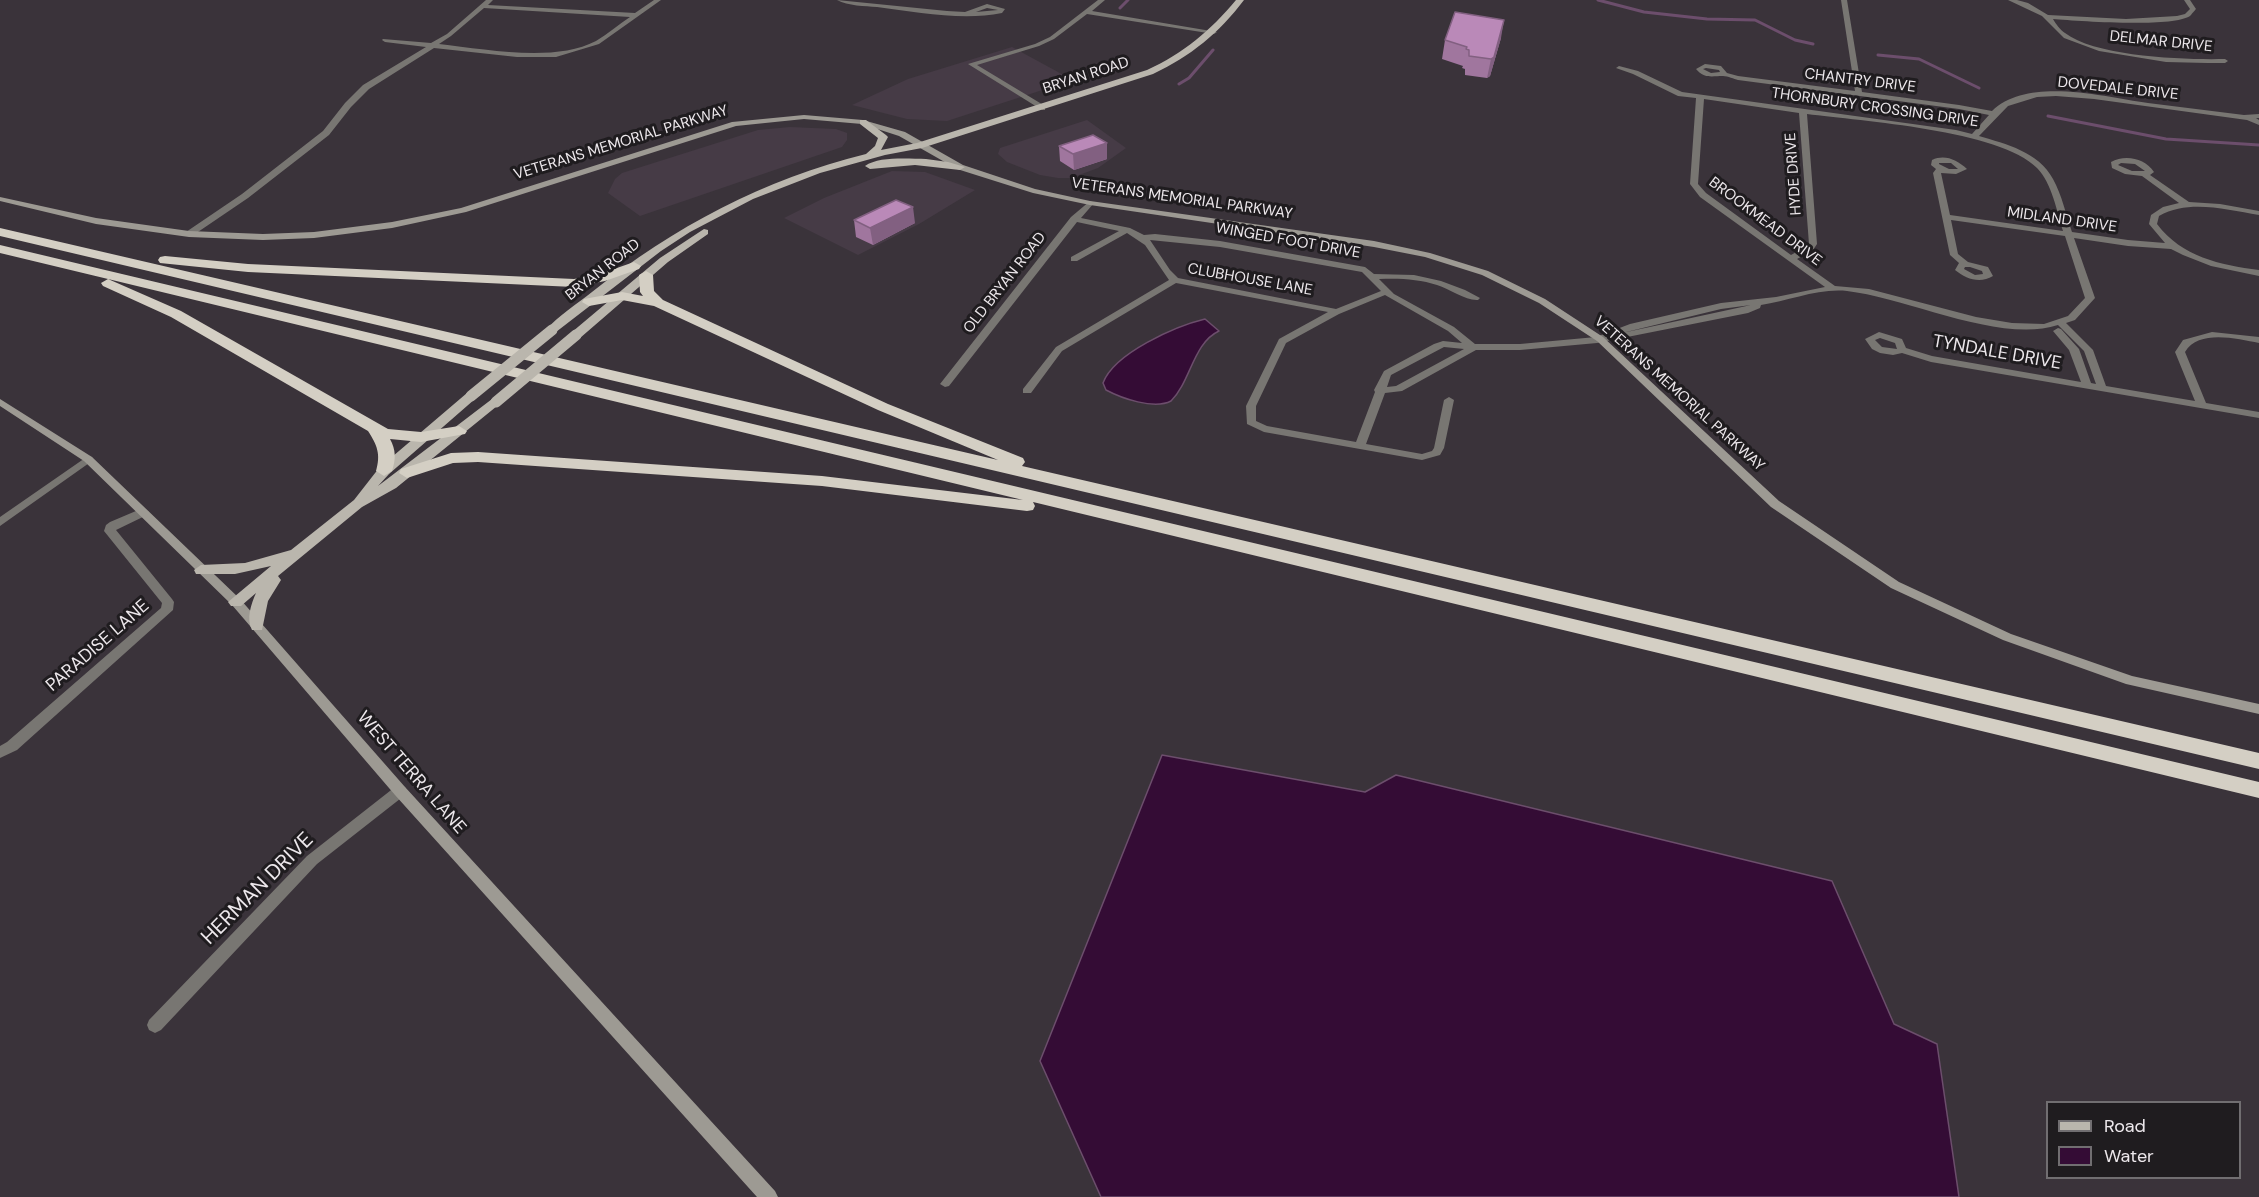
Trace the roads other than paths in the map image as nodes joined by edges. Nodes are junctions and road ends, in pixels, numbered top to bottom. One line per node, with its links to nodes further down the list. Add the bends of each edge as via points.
1 (490, 0): 10 (street)
2 (658, 0): 14 (street)
3 (840, 0): 11 (street)
4 (910, 0): 11 (street)
5 (1102, 0): 12 (street)
6 (1240, 0): 16 (main road, BRYAN ROAD)
7 (1844, 0): 22 (street)
8 (2011, 0): 15 (street, DELMAR DRIVE)
9 (2187, 0): 15 (street, via 2193,9 2178,18 2116,21)
10 (481, 6): 14 (street); 18 (street)
11 (902, 7): 13 (street)
12 (1086, 12): 16 (street); 24 (street, via 1037,45 971,64)
13 (967, 13)
14 (636, 15): 18 (street, via 591,46 556,55)
15 (2046, 17): 19 (street, DELMAR DRIVE, via 2065,36 2061,39 2066,46 2193,61)
16 (1214, 32): 24 (main road, BRYAN ROAD, via 1185,54 1150,72)
17 (385, 40): 18 (street)
18 (434, 46): 48 (street, via 366,87 326,133)
19 (2225, 61)
20 (1619, 68): 23 (street, THORNBURY CROSSING DRIVE, via 1638,72 1666,89)
21 (1723, 74): 22 (street, CHANTRY DRIVE)
22 (1859, 94): 29 (street, CHANTRY DRIVE, via 1959,107)
23 (1700, 98): 25 (street, THORNBURY CROSSING DRIVE); 54 (street, BROOKMEAD DRIVE, via 1694,184 1702,195)
24 (1042, 108): 31 (main road, BRYAN ROAD)
25 (1803, 112): 32 (street, THORNBURY CROSSING DRIVE); 54 (street, HYDE DRIVE, via 1813,244)
26 (2259, 116): 27 (street, DOVEDALE DRIVE)
27 (2247, 118): 29 (street, DOVEDALE DRIVE, via 2085,96 2050,95 2004,104); 30 (street, DOVEDALE DRIVE)
28 (863, 122): 34 (street, VETERANS MEMORIAL PARKWAY, via 894,131); 35 (main road, via 883,137); 48 (street, VETERANS MEMORIAL PARKWAY, via 795,117 735,124 480,205 392,225 287,236)
29 (1994, 122): 32 (street, DOVEDALE DRIVE, via 1986,121); 33 (street, DOVEDALE DRIVE)
30 (2259, 123)
31 (957, 134): 34 (main road, BRYAN ROAD); 36 (main road, via 947,151)
32 (1974, 137): 33 (street, THORNBURY CROSSING DRIVE)
33 (1986, 140): 47 (street, THORNBURY CROSSING DRIVE, via 2040,166 2050,180)
34 (919, 146): 35 (main road, BRYAN ROAD); 36 (street, VETERANS MEMORIAL PARKWAY)
35 (869, 161): 36 (main road, via 909,160); 58 (main road, BRYAN ROAD, via 797,179 743,201 700,223); 60 (main road, BRYAN ROAD, via 731,218 689,242)
36 (960, 167): 40 (street, VETERANS MEMORIAL PARKWAY, via 1019,188)
37 (1941, 169): 43 (street, via 1937,173)
38 (2145, 175): 41 (street)
39 (0, 199): 48 (street, VETERANS MEMORIAL PARKWAY, via 96,220)
40 (1090, 203): 44 (street, OLD BRYAN ROAD); 73 (street, VETERANS MEMORIAL PARKWAY, via 1333,237 1427,255 1510,284)
41 (2187, 205): 42 (street); 50 (street, via 2164,209 2155,215 2153,224)
42 (2259, 213)
43 (1947, 214): 47 (street, MIDLAND DRIVE); 57 (street, via 1954,255)
44 (1074, 219): 45 (street, WINGED FOOT DRIVE); 77 (street, OLD BRYAN ROAD)
45 (1127, 230): 49 (street, WINGED FOOT DRIVE); 55 (street)
46 (0, 232): 53 (highway)
47 (2069, 232): 50 (street, MIDLAND DRIVE); 51 (street, MIDLAND DRIVE, via 2128,243); 72 (street, THORNBURY CROSSING DRIVE, via 2090,298 2074,318)
48 (189, 234)
49 (1143, 238): 61 (street, WINGED FOOT DRIVE, via 1220,244 1359,268); 62 (street, CLUBHOUSE LANE, via 1156,250)
50 (2164, 240): 51 (street)
51 (2174, 246): 59 (street, via 2216,265)
52 (0, 249): 56 (highway)
53 (86, 252): 63 (highway, via 248,268); 96 (highway)
54 (1791, 258): 64 (street, BROOKMEAD DRIVE)
55 (1074, 259)
56 (54, 262): 87 (highway, via 176,314); 100 (highway)
57 (1966, 264)
58 (634, 266): 63 (highway); 68 (main road, BRYAN ROAD)
59 (2259, 273)
60 (646, 275): 66 (main road, BRYAN ROAD); 70 (highway, via 647,292)
61 (1374, 277): 65 (street, WINGED FOOT DRIVE); 67 (street, via 1440,281)
62 (1175, 280): 71 (street, CLUBHOUSE LANE); 81 (street, via 1059,349)
63 (574, 283): 68 (highway, via 592,287)
64 (1833, 289): 72 (street, via 1882,293 1991,324); 73 (street, via 1629,337)
65 (1386, 292): 71 (street); 75 (street, WINGED FOOT DRIVE, via 1451,329)
66 (622, 296): 68 (highway); 70 (highway)
67 (1475, 298)
68 (604, 300): 69 (highway); 88 (main road, BRYAN ROAD, bridge, via 576,335)
69 (588, 302): 86 (main road, BRYAN ROAD, bridge)
70 (658, 303): 96 (highway, via 883,407)
71 (1336, 312): 91 (street, via 1282,341 1251,406 1250,419 1264,429)
72 (2057, 324): 78 (street, TYNDALE DRIVE, via 2074,349); 79 (street, TYNDALE DRIVE, via 2088,350)
73 (1600, 339): 75 (street, via 1533,348); 105 (street, VETERANS MEMORIAL PARKWAY, via 1775,504 1895,585 2007,637 2120,677)
74 (2259, 340): 84 (street, via 2211,335 2186,342 2180,352)
75 (1473, 347): 80 (street, via 1398,389); 80 (street, via 1437,346 1392,369)
76 (1902, 350): 78 (street, TYNDALE DRIVE, via 1931,359)
77 (945, 384)
78 (2087, 385): 79 (street, TYNDALE DRIVE)
79 (2102, 388): 84 (street, TYNDALE DRIVE)
80 (1379, 390): 91 (street)
81 (1027, 391)
82 (1449, 400): 91 (street, via 1436,453 1422,458)
83 (0, 402): 93 (street, WEST TERRA LANE)
84 (2202, 405): 85 (street, TYNDALE DRIVE)
85 (2259, 415)
86 (444, 419): 89 (main road, BRYAN ROAD); 90 (highway, via 439,429)
87 (375, 430): 89 (highway); 94 (highway, via 388,453)
88 (459, 431): 90 (highway)
89 (421, 439): 90 (highway); 94 (main road, BRYAN ROAD)
90 (440, 441): 92 (highway, via 448,451); 95 (main road, BRYAN ROAD)
91 (1360, 446)
92 (464, 456): 95 (highway); 100 (highway, via 851,482)
93 (88, 459): 98 (street, WEST TERRA LANE); 99 (street)
94 (384, 471): 97 (main road, BRYAN ROAD)
95 (406, 473): 97 (main road, BRYAN ROAD)
96 (1069, 483): 107 (highway)
97 (357, 504): 101 (main road, BRYAN ROAD)
98 (143, 512): 102 (street, WEST TERRA LANE); 106 (street, PARADISE LANE, via 114,525 110,531 168,602 167,610)
99 (0, 522)
100 (1168, 528): 108 (highway)
101 (304, 547): 102 (main road, via 255,567); 103 (main road, BRYAN ROAD); 104 (main road, via 260,598)
102 (201, 570): 103 (street, WEST TERRA LANE)
103 (236, 602): 104 (street, WEST TERRA LANE)
104 (257, 626): 109 (street, WEST TERRA LANE)
105 (2259, 710)
106 (0, 753)
107 (2259, 761)
108 (2259, 790)
109 (400, 791): 110 (street, HERMAN DRIVE, via 312,860); 111 (street, WEST TERRA LANE)
110 (155, 1025)
111 (769, 1197)

